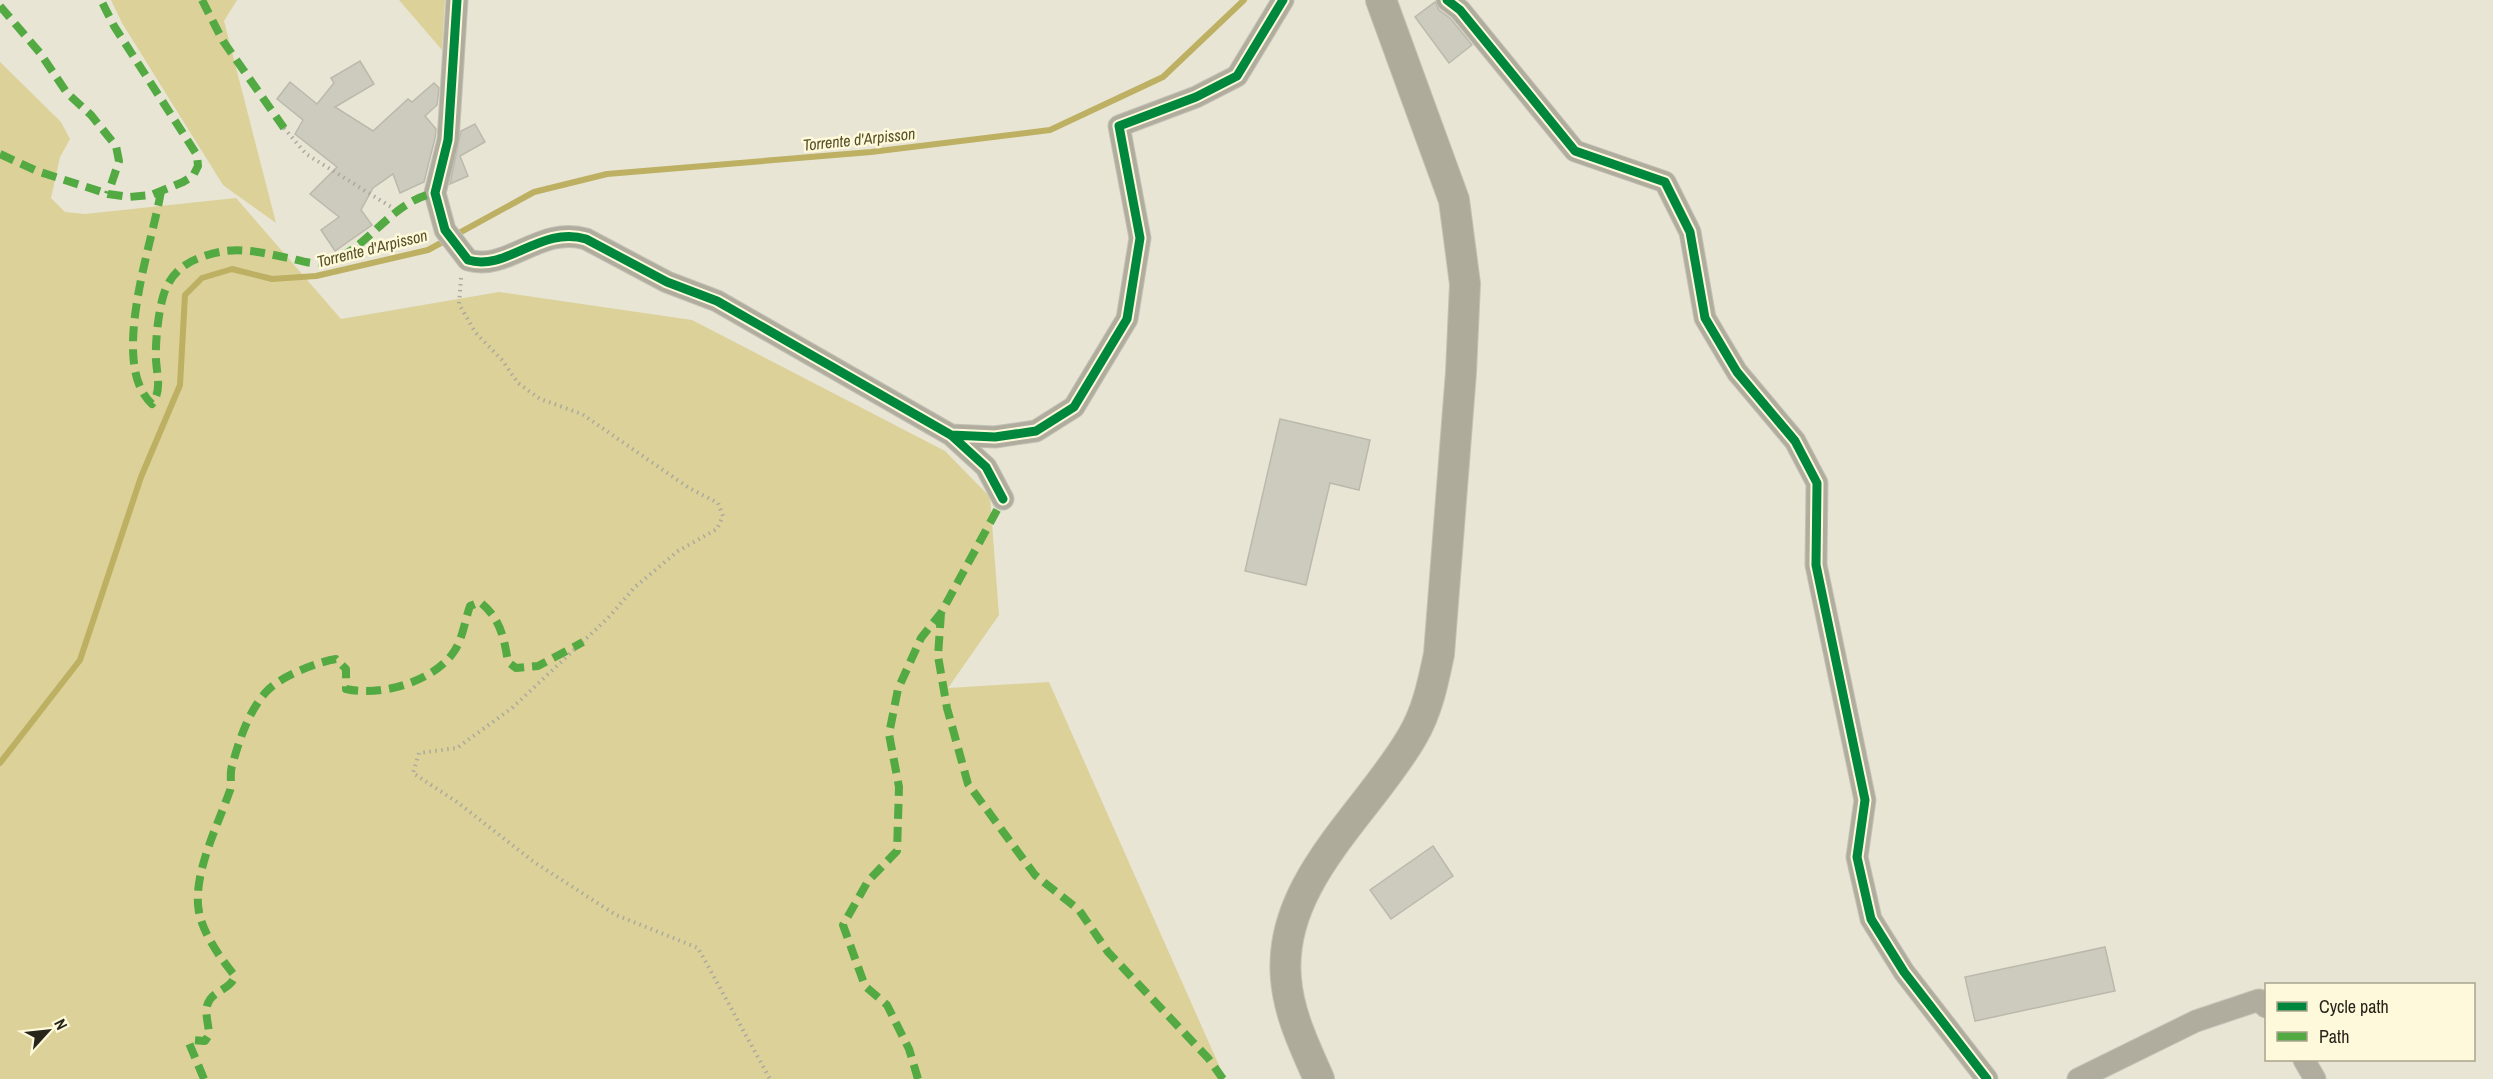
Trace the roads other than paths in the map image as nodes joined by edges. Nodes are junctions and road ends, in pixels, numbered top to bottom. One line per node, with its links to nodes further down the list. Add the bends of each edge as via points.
1 (457, 0): 5 (street, via 448,140 435,193 445,230 464,255 490,262 542,240 572,235 586,239 667,282 717,301)
2 (1283, 0): 5 (street, via 1237,76 1196,97 1119,126 1140,238 1129,307 1127,319 1074,407 1036,431 995,437)
3 (1381, 0): 9 (main road, via 1454,200 1465,284 1461,372 1439,654 1430,697 1413,736 1318,869 1299,904 1288,936 1286,979 1294,1022)
4 (1447, 0): 10 (street, via 1460,10 1575,151 1665,182 1690,232 1705,318 1737,372 1795,441 1817,483 1816,565 1865,800 1857,857 1871,920 1904,972)
5 (951, 435): 6 (street, via 986,466)
6 (1003, 499)
7 (2265, 1006): 11 (street, via 2259,1000 2196,1021)
8 (2305, 1061): 12 (street)
9 (1319, 1079)
10 (1987, 1079)
11 (2078, 1079)
12 (2315, 1079)

